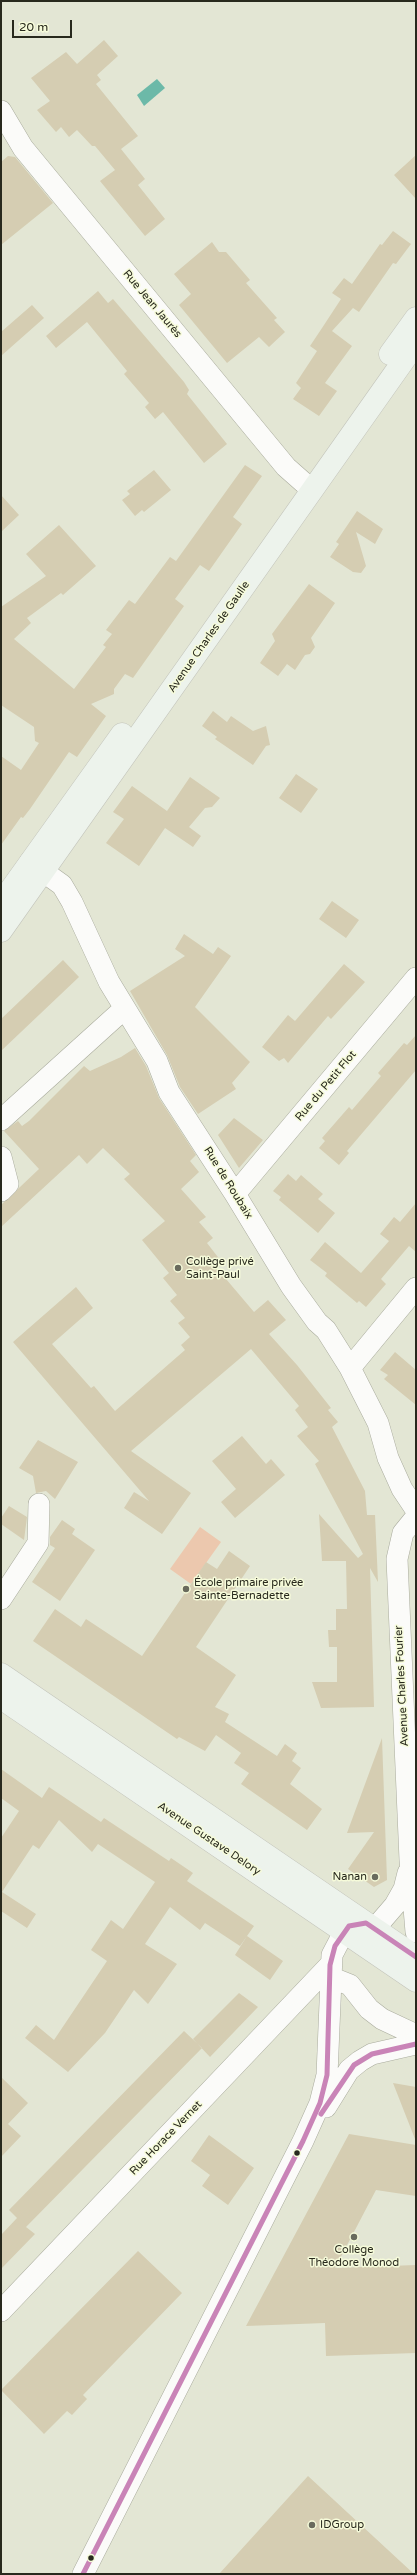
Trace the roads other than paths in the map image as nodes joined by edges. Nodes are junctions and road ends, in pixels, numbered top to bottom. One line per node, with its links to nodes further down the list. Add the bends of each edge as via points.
1 (1, 111): 2 (street, Rue Jean Jaurès)
2 (7, 136): 5 (street, Rue Jean Jaurès, via 27,152)
3 (416, 318): 5 (main road, Avenue Charles de Gaulle)
4 (416, 343): 5 (main road, Avenue Charles de Gaulle)
5 (306, 486): 6 (main road, Avenue Charles de Gaulle)
6 (37, 866): 7 (main road, Avenue Charles de Gaulle); 9 (street, Rue de Roubaix, via 62,885)
7 (3, 917)
8 (416, 978): 13 (street, Rue du Petit Flot)
9 (125, 1008): 10 (street); 13 (street, Rue de Roubaix, via 157,1060 169,1092)
10 (1, 1120)
11 (1, 1157): 12 (street, via 8,1184)
12 (1, 1191)
13 (235, 1194): 15 (street, Rue de Roubaix, via 302,1302 326,1330)
14 (416, 1288): 15 (street)
15 (350, 1368): 17 (street, Rue de Roubaix, via 378,1423 388,1458 402,1489)
16 (39, 1504): 19 (street, via 38,1543)
17 (416, 1510)
18 (416, 1517): 21 (street, Avenue Charles Fourier, via 403,1533 397,1559)
19 (1, 1599)
20 (4, 1687): 22 (main road, Avenue Gustave Delory); 23 (main road, Avenue Gustave Delory)
21 (410, 1860): 23 (street, Avenue Charles Fourier, via 402,1894 391,1910); 24 (street, Avenue Charles Fourier)
22 (344, 1932): 23 (main road, Avenue Gustave Delory); 26 (street, via 333,1950)
23 (367, 1932): 25 (main road, Avenue Gustave Delory); 27 (main road, Avenue Gustave Delory)
24 (416, 1932)
25 (416, 1957)
26 (330, 1971): 28 (street, via 350,1985 369,2009 382,2019); 30 (street, via 327,2075 320,2103); 31 (street, Rue Horace Vernet)
27 (416, 1981)
28 (416, 2035)
29 (416, 2044): 30 (street, via 372,2054 354,2065 344,2076)
30 (303, 2141): 32 (street)
31 (1, 2311)
32 (83, 2574)

